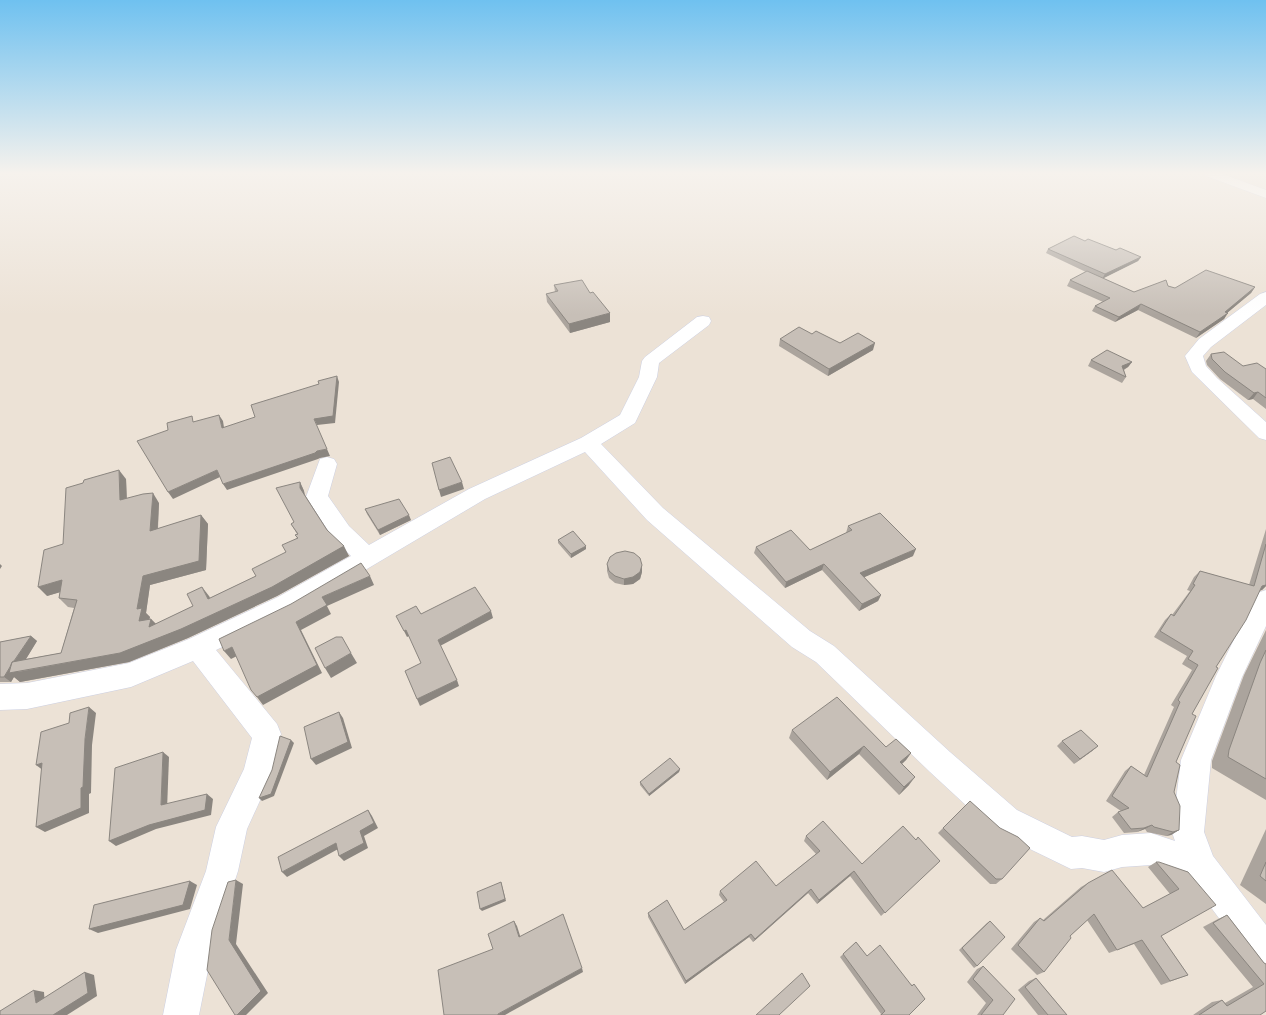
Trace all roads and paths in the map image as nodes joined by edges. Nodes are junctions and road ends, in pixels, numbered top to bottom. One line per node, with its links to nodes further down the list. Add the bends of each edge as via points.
1 (1266, 297): 3 (street, via 1205,343 1194,356 1198,368 1211,382)
2 (704, 321): 4 (street, via 651,361 648,377 628,419)
3 (1266, 433)
4 (588, 443): 6 (street, via 476,494); 10 (street, via 655,514 801,639 825,654 1006,821 1071,853 1104,856 1122,851 1152,849)
5 (327, 464): 6 (street, via 317,497 341,532)
6 (368, 558): 8 (street, via 288,604)
7 (1266, 600): 10 (street, via 1229,676 1196,760 1188,832)
8 (198, 647): 9 (street, via 131,675 27,696); 12 (street, via 268,734 258,772 232,827 222,871 194,950)
9 (0, 697)
10 (1200, 866): 11 (street)
11 (1266, 953)
12 (180, 1015)

